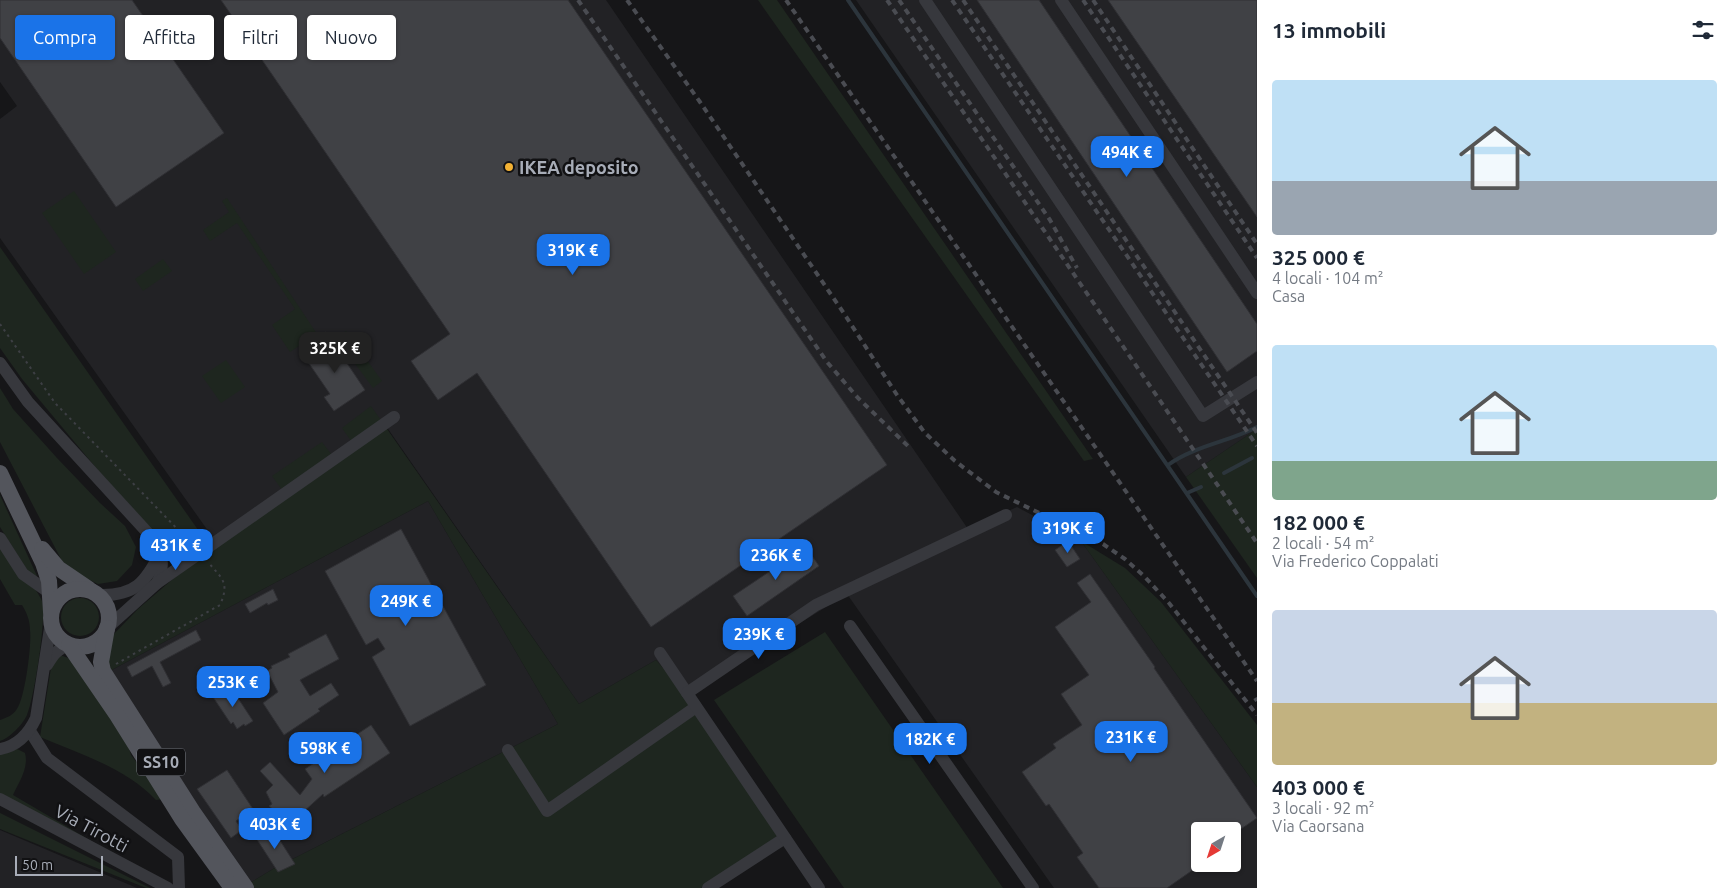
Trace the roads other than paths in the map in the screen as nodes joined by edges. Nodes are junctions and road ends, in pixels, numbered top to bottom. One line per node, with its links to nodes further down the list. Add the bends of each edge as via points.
1 (925, 0): 5 (street, via 1203,416)
2 (1062, 0): 3 (street)
3 (1257, 293)
4 (0, 363): 11 (street, via 28,402 157,543)
5 (1257, 382)
6 (394, 418): 12 (street)
7 (0, 473): 9 (main road)
8 (1006, 515): 22 (street, via 816,604)
9 (26, 526): 14 (main road, via 58,568); 15 (main road, via 43,563)
10 (0, 538): 15 (street, via 23,574)
11 (161, 552): 12 (street); 13 (street, via 162,571); 14 (street, via 150,572 126,593)
12 (200, 553): 13 (street)
13 (157, 583): 18 (street)
14 (94, 592): 16 (main road, via 80,588 65,592 54,603); 18 (main road, via 105,602 108,610)
15 (50, 593): 16 (main road)
16 (51, 617): 19 (main road, via 54,632); 21 (street)
17 (850, 626): 35 (street)
18 (107, 628): 19 (main road, via 96,642 78,647); 32 (main road, SS10, via 101,662 103,671)
19 (69, 645): 21 (street, via 53,654); 31 (main road, SS10, via 182,818)
20 (660, 653): 22 (street)
21 (45, 670): 24 (street, via 36,718)
22 (687, 693): 23 (street)
23 (696, 707): 26 (street, via 547,811); 28 (street)
24 (30, 731): 25 (street, via 18,742); 30 (street, via 47,758 178,857)
25 (0, 749)
26 (508, 750)
27 (0, 799): 29 (street, Via Tirotti)
28 (785, 838): 33 (street); 34 (street)
29 (168, 888)
30 (179, 888)
31 (232, 888)
32 (246, 888)
33 (708, 888)
34 (819, 888)
35 (1033, 888)

